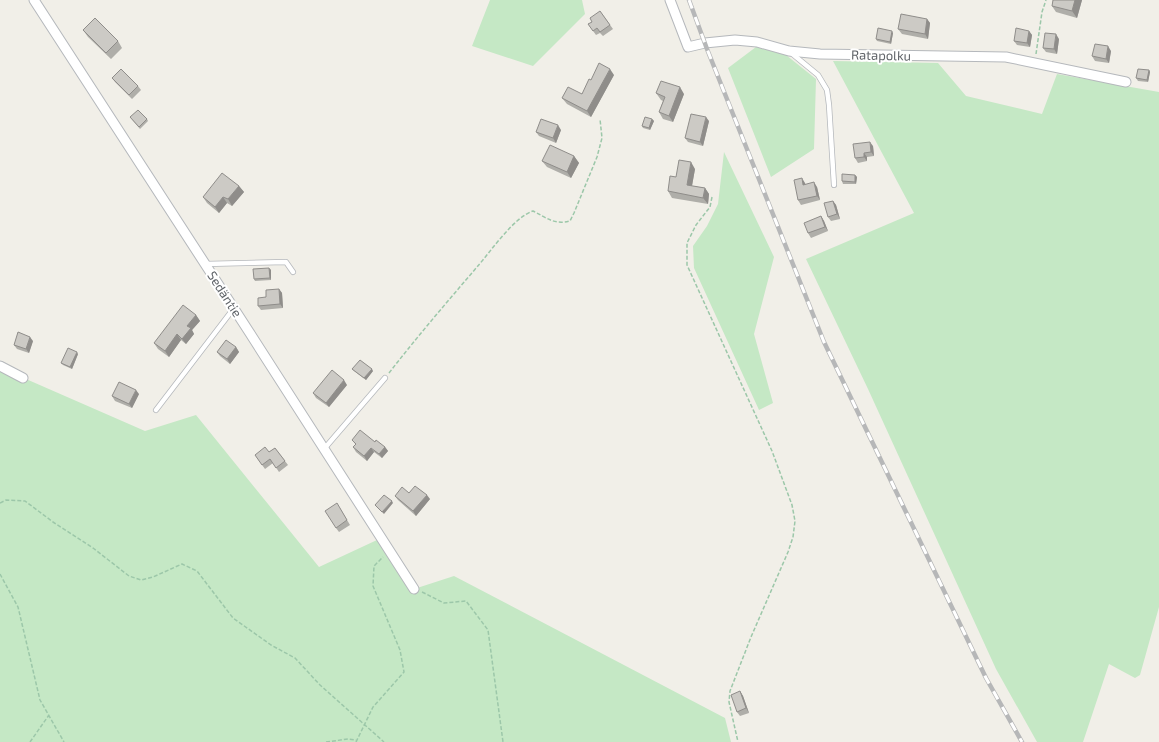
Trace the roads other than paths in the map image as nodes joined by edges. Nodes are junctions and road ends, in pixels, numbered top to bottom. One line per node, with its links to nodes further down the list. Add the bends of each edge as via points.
1 (34, 0): 6 (street, Sedäntie)
2 (670, 0): 3 (street, Ratapolku, via 688,48 704,43 735,40 757,42)
3 (789, 51): 4 (street, Ratapolku, via 820,54 1006,57); 5 (lane, via 818,75 827,90)
4 (1126, 82)
5 (834, 185)
6 (205, 264): 7 (lane, via 286,262); 8 (street, Sedäntie)
7 (293, 272)
8 (234, 308): 12 (lane); 13 (street, Sedäntie)
9 (0, 366): 10 (street)
10 (23, 378)
11 (385, 378): 13 (lane)
12 (156, 410)
13 (324, 449): 14 (street, Sedäntie)
14 (414, 589)

